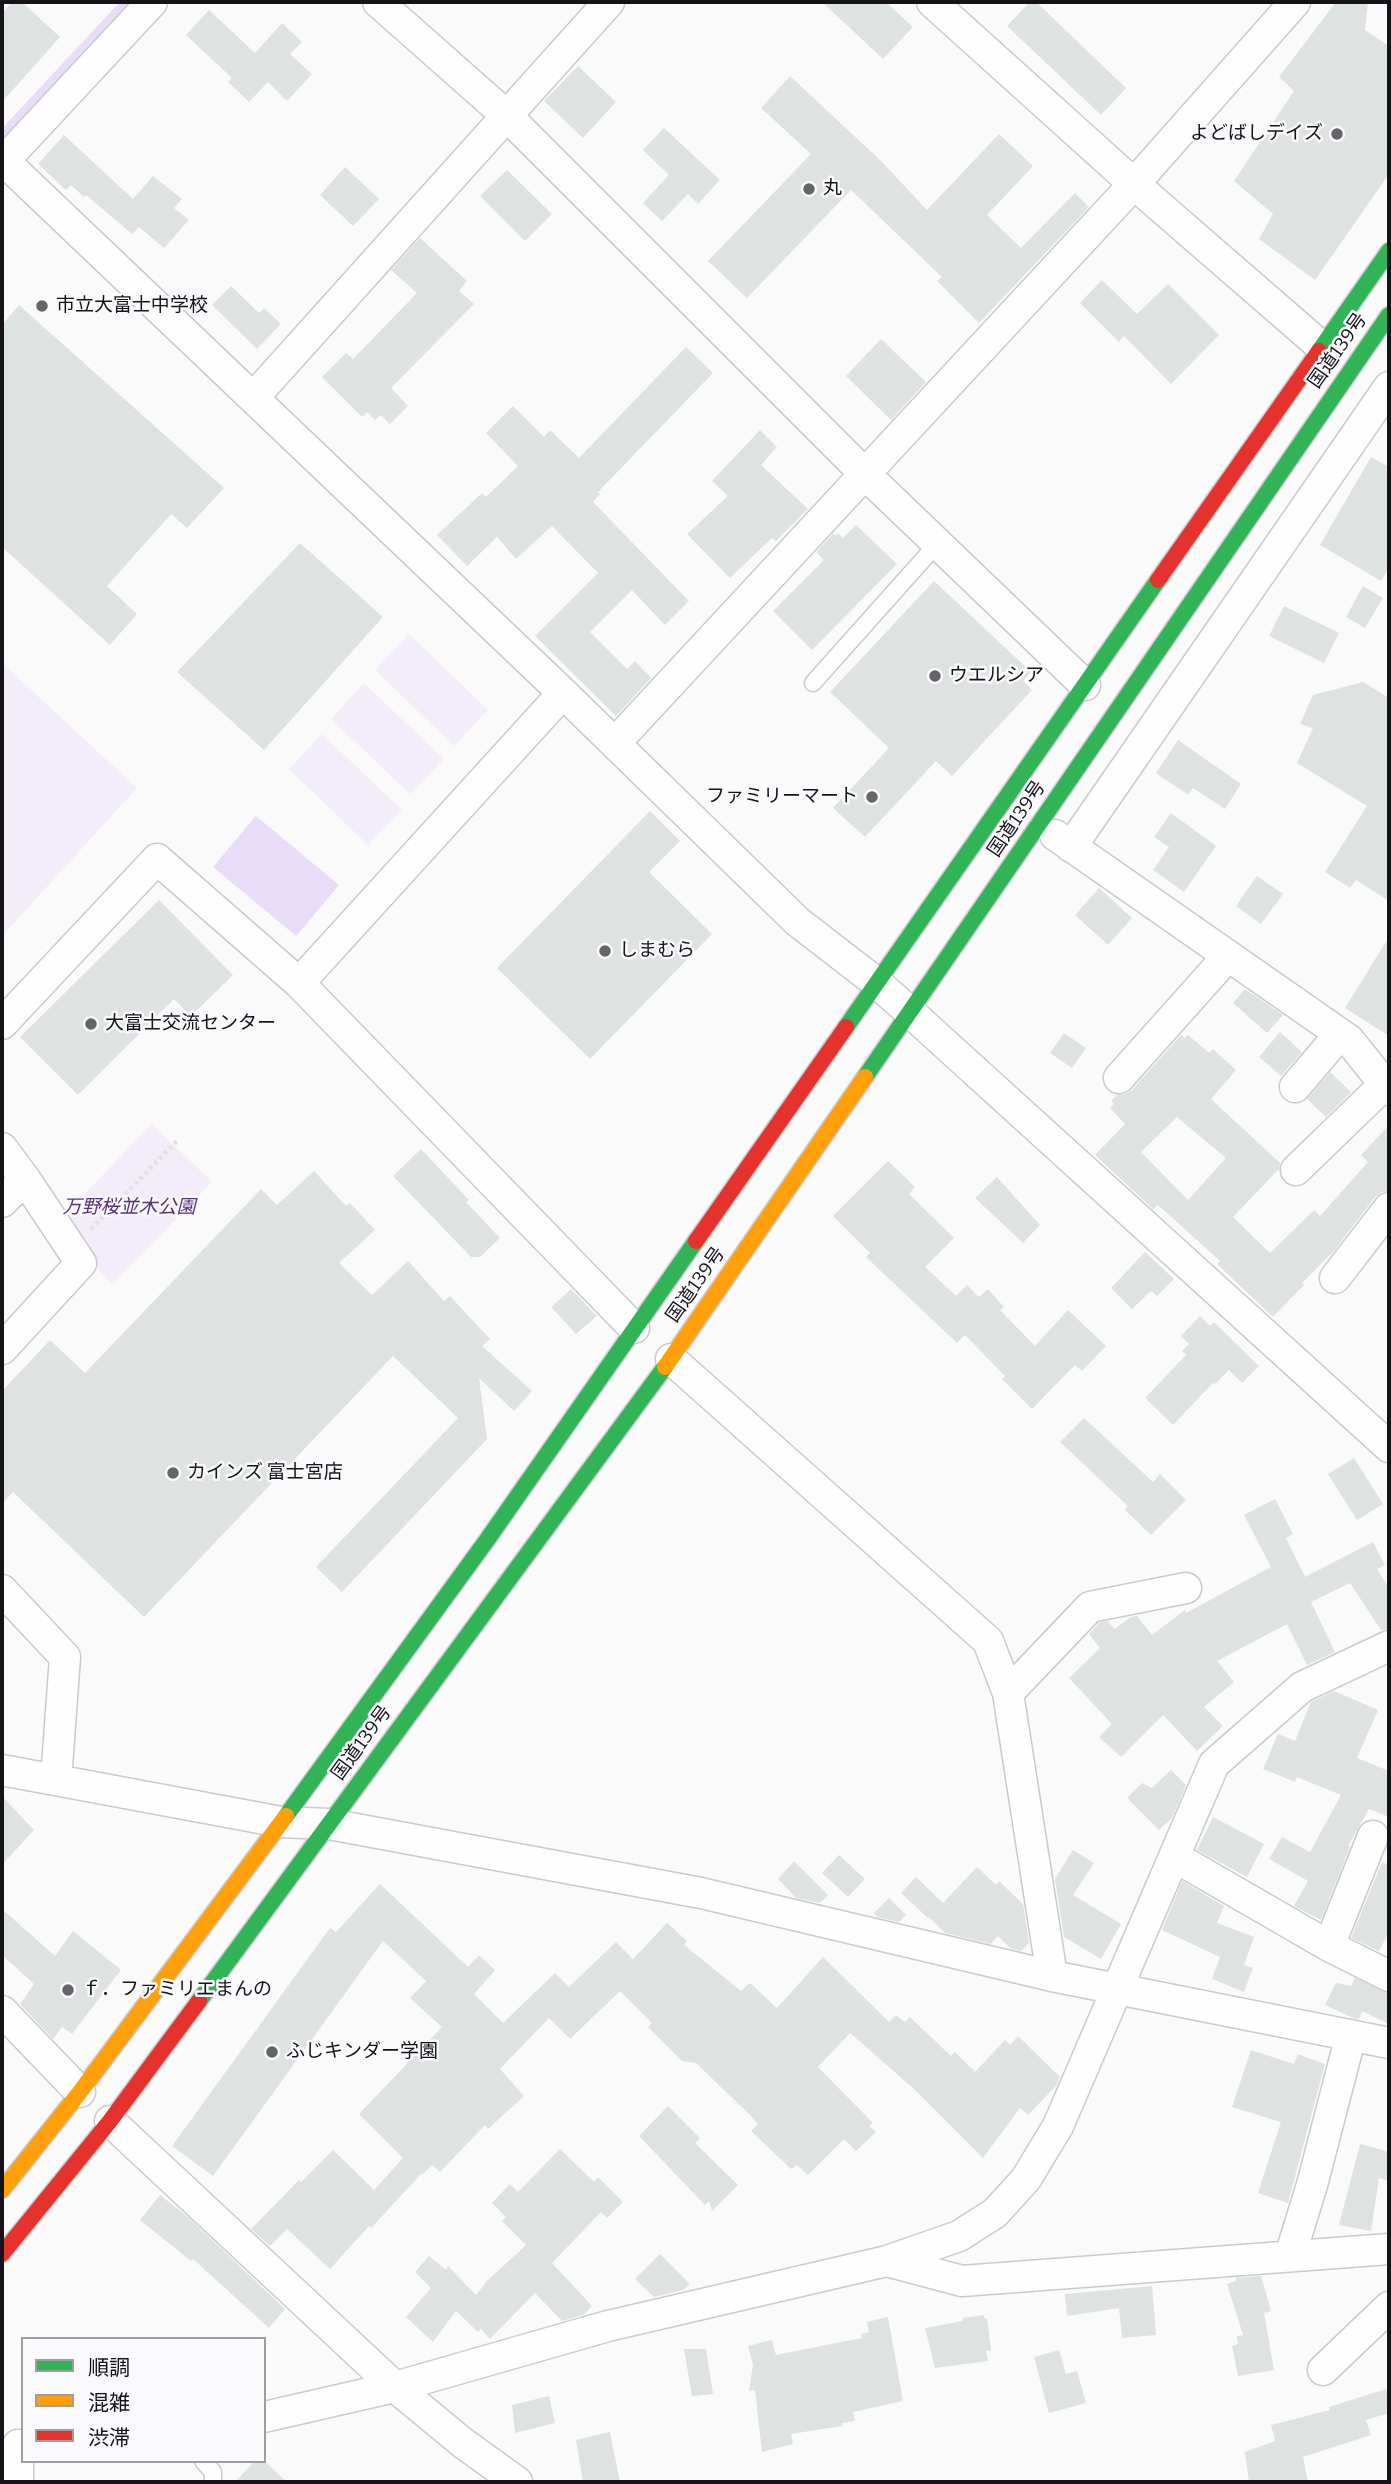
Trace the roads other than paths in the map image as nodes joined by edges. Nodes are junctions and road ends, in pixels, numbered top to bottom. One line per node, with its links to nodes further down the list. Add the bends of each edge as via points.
1 (152, 2): 7 (street)
2 (378, 2): 6 (street)
3 (609, 2): 6 (street)
4 (932, 2): 8 (street)
5 (1295, 2): 8 (street)
6 (507, 116): 14 (street); 15 (street)
7 (2, 161): 14 (street)
8 (1134, 184): 11 (street); 15 (street)
9 (1389, 251): 11 (highway, 国道139号)
10 (1389, 315): 12 (highway, 国道139号)
11 (1323, 348): 18 (highway, 国道139号)
12 (1345, 378): 13 (street); 21 (highway, 国道139号)
13 (1388, 392): 22 (street)
14 (253, 398): 19 (street)
15 (865, 474): 16 (street); 20 (street)
16 (937, 544): 17 (lane); 18 (street)
17 (813, 683)
18 (1085, 685): 25 (highway, 国道139号)
19 (563, 693): 20 (street); 24 (street)
20 (615, 743): 25 (street, via 798,922)
21 (1039, 824): 22 (street); 26 (highway, 国道139号)
22 (1071, 847): 23 (street)
23 (1228, 956): 28 (street); 29 (street)
24 (299, 983): 27 (street, via 157,859); 38 (street)
25 (877, 983): 26 (street); 38 (highway, 国道139号)
26 (911, 1013): 40 (highway, 国道139号); 41 (street)
27 (2, 1024)
28 (1340, 1034): 30 (street); 31 (street)
29 (1119, 1079)
30 (1388, 1085): 33 (street)
31 (1295, 1087)
32 (2, 1148): 34 (street)
33 (1296, 1170)
34 (25, 1179): 35 (street); 39 (street, via 81,1263)
35 (2, 1202)
36 (1389, 1208): 37 (street)
37 (1335, 1278)
38 (634, 1328): 48 (highway, 国道139号, via 487,1540)
39 (2, 1349)
40 (671, 1359): 45 (street, via 988,1641); 49 (highway, 国道139号)
41 (1389, 1447)
42 (1186, 1588): 45 (street, via 1090,1608)
43 (2, 1590): 47 (street, via 65,1657)
44 (1389, 1646): 51 (street, via 1302,1688 1214,1764)
45 (1007, 1693): 53 (street)
46 (2, 1770): 47 (street)
47 (57, 1780): 48 (street)
48 (281, 1822): 49 (street); 59 (highway, 国道139号)
49 (329, 1824): 53 (street, via 701,1893); 60 (highway, 国道139号)
50 (1373, 1836): 52 (street)
51 (1175, 1857): 52 (street); 55 (street)
52 (1329, 1946): 54 (street)
53 (1052, 1976): 55 (street)
54 (1389, 1976)
55 (1119, 1989): 57 (street); 65 (street, via 1058,2126 1026,2179 995,2213 960,2236)
56 (2, 2011): 59 (street)
57 (1351, 2035): 58 (street); 64 (street)
58 (1389, 2043)
59 (80, 2092): 61 (highway, 国道139号)
60 (110, 2121): 63 (highway, 国道139号); 68 (street)
61 (2, 2190)
62 (1387, 2246): 64 (street)
63 (2, 2254)
64 (1290, 2256): 65 (street, via 962,2281)
65 (887, 2261): 68 (street, via 608,2326)
66 (1389, 2307): 67 (street)
67 (1324, 2370)
68 (395, 2387): 69 (street); 74 (street)
69 (266, 2417)
70 (14, 2445): 72 (street)
71 (205, 2463): 73 (lane, via 213,2472)
72 (18, 2482)
73 (213, 2482)
74 (517, 2482)

